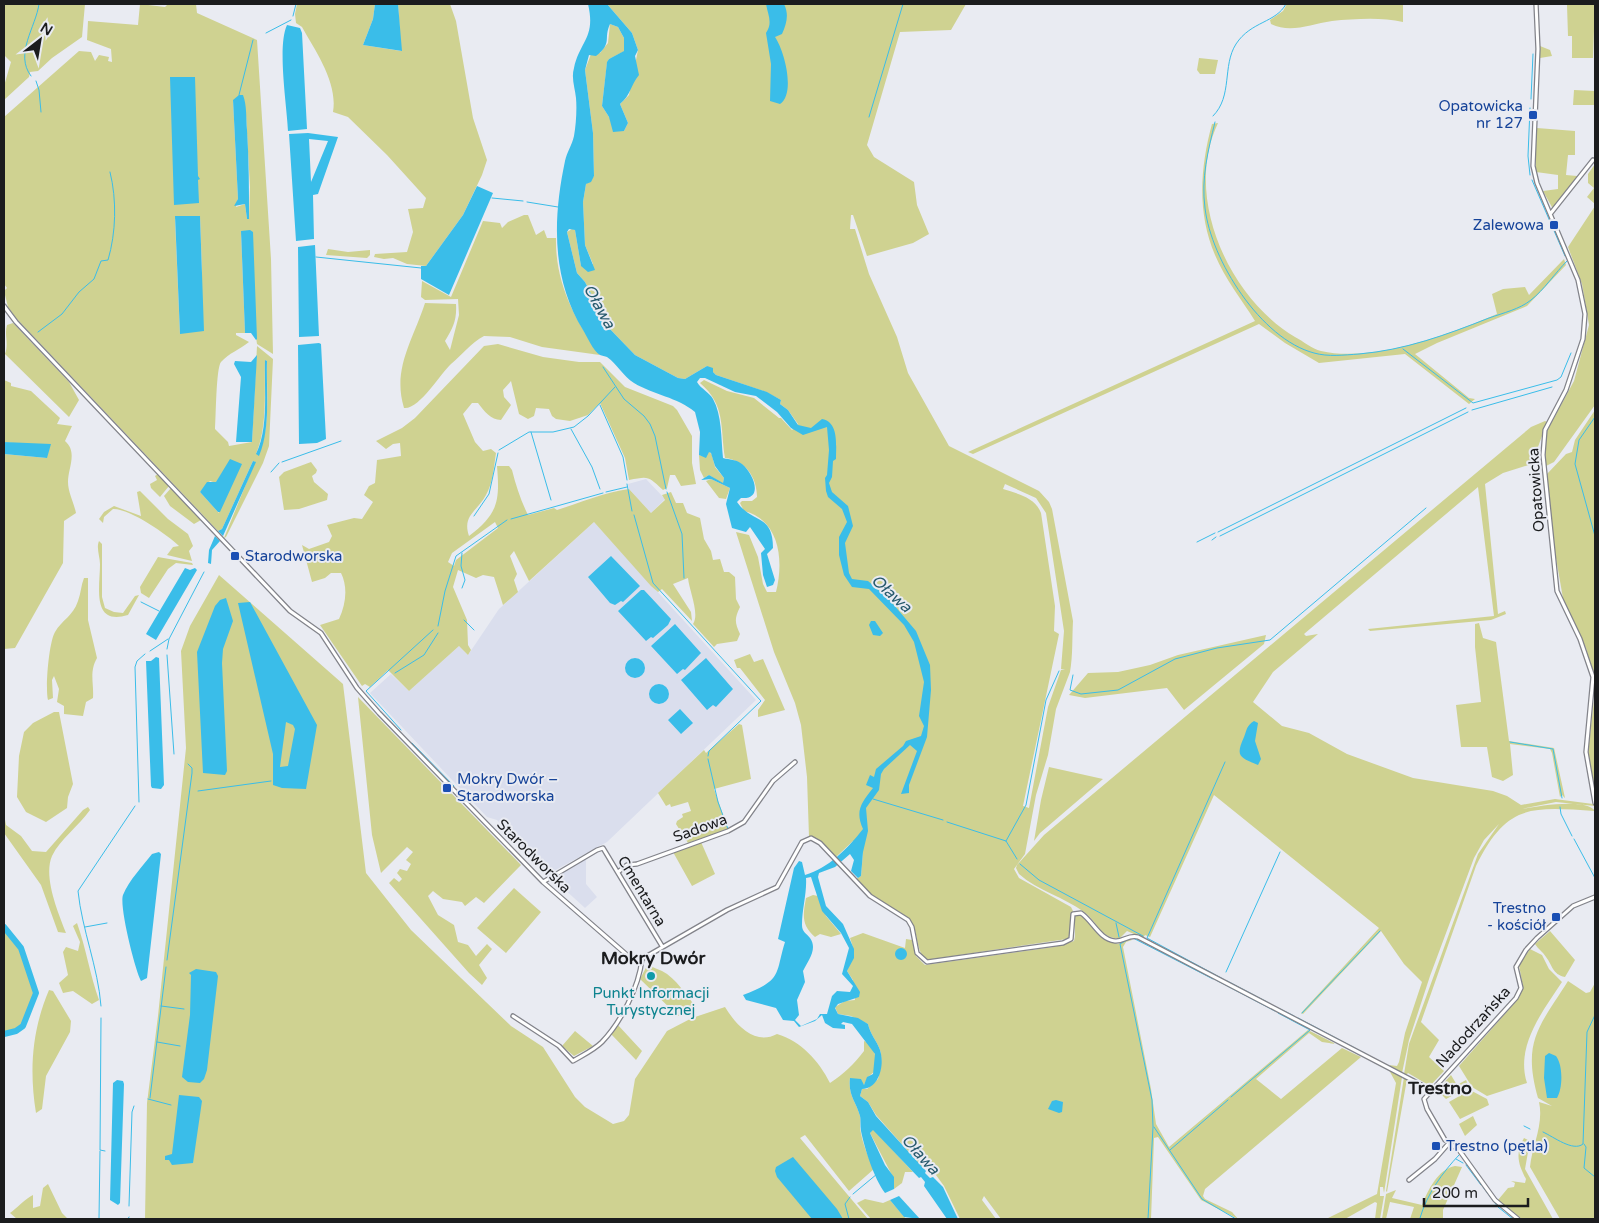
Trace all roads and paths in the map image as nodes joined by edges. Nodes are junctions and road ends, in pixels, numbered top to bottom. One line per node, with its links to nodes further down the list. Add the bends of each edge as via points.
1 (1536, 4): 3 (street, Opatowicka, via 1538,45 1533,166)
2 (1593, 160): 3 (street)
3 (1551, 214): 6 (street, Opatowicka, via 1581,291 1585,325 1566,390 1545,430 1544,478 1557,591 1582,645 1592,677 1586,752)
4 (4, 306): 8 (street, Starodworska, via 293,614 321,633 358,688)
5 (795, 762): 7 (street, Sadowa, via 776,777 751,814 738,826 627,865)
6 (1595, 803)
7 (618, 872): 8 (street, Cmentarna, via 602,848); 10 (street, Cmentarna)
8 (543, 882): 13 (street, Starodworska, via 627,955 635,960)
9 (1595, 897): 15 (street, Nadodrzańska, via 1573,906 1531,944 1517,964 1521,988 1516,998)
10 (658, 940): 11 (street, Cmentarna); 12 (street)
11 (662, 946): 12 (street); 15 (street, via 777,887 802,842 813,838 877,902 908,920 917,953 927,962 1063,943 1071,939 1073,914 1081,912 1100,934 1109,939 1138,937)
12 (656, 949): 13 (street)
13 (642, 959): 14 (street, via 627,1003 610,1032 593,1049 573,1061 559,1046)
14 (513, 1016)
15 (1431, 1090): 16 (street, via 1424,1102)
16 (1449, 1143): 17 (street); 18 (street, via 1459,1150 1495,1200)
17 (1409, 1180)
18 (1518, 1219)

